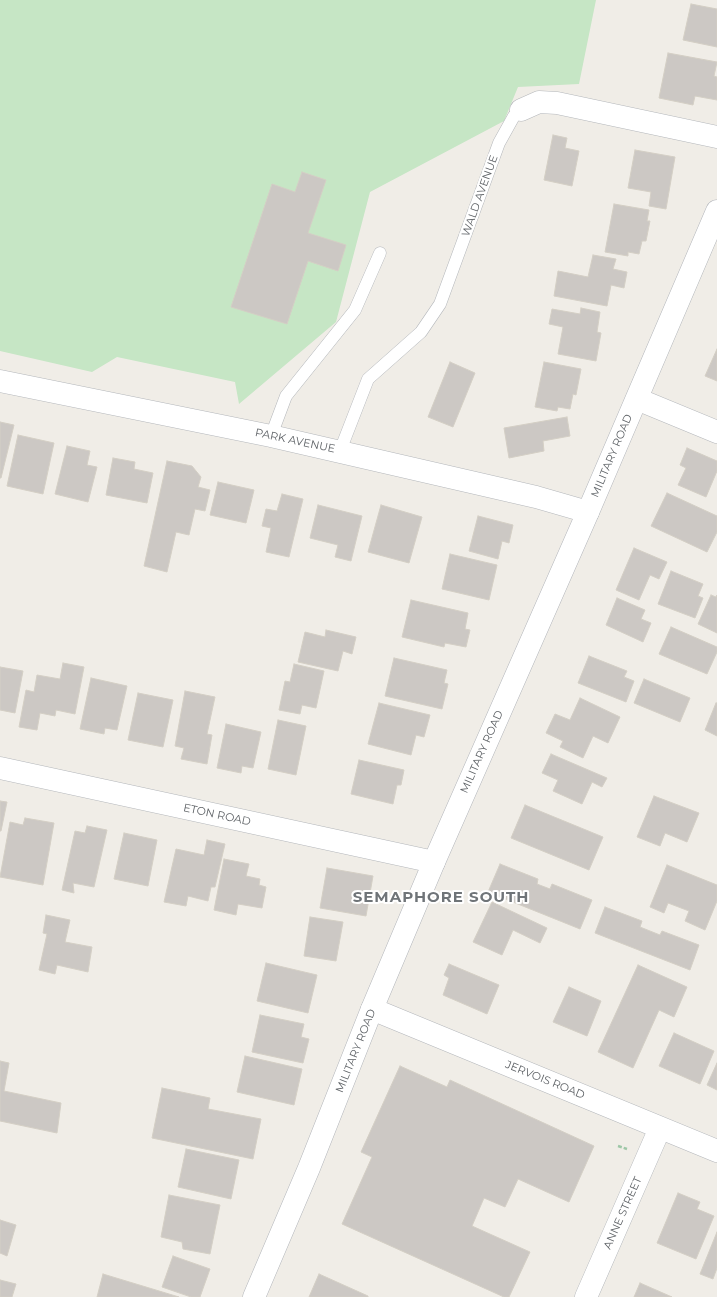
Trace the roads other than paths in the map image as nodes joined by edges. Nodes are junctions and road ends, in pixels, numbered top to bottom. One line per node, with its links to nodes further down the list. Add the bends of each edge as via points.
1 (521, 110): 2 (street, WALD AVENUE, via 538,102 558,103); 9 (lane, WALD AVENUE, via 514,116 500,143 440,304 421,332 368,379)
2 (717, 137)
3 (717, 210): 6 (street, MILITARY ROAD)
4 (380, 254): 8 (lane, via 355,310 286,396)
5 (0, 380): 8 (street, PARK AVENUE)
6 (637, 399): 7 (street); 10 (street, MILITARY ROAD)
7 (717, 432)
8 (271, 436): 9 (street, PARK AVENUE)
9 (340, 451): 10 (street, PARK AVENUE, via 536,497)
10 (588, 512): 12 (street, MILITARY ROAD)
11 (0, 768): 12 (street, ETON ROAD)
12 (434, 862): 13 (street, MILITARY ROAD)
13 (372, 1009): 14 (street, JERVOIS ROAD); 16 (street, MILITARY ROAD)
14 (660, 1128): 15 (street, JERVOIS ROAD); 17 (street, ANNE STREET)
15 (717, 1151)
16 (254, 1297)
17 (586, 1297)

